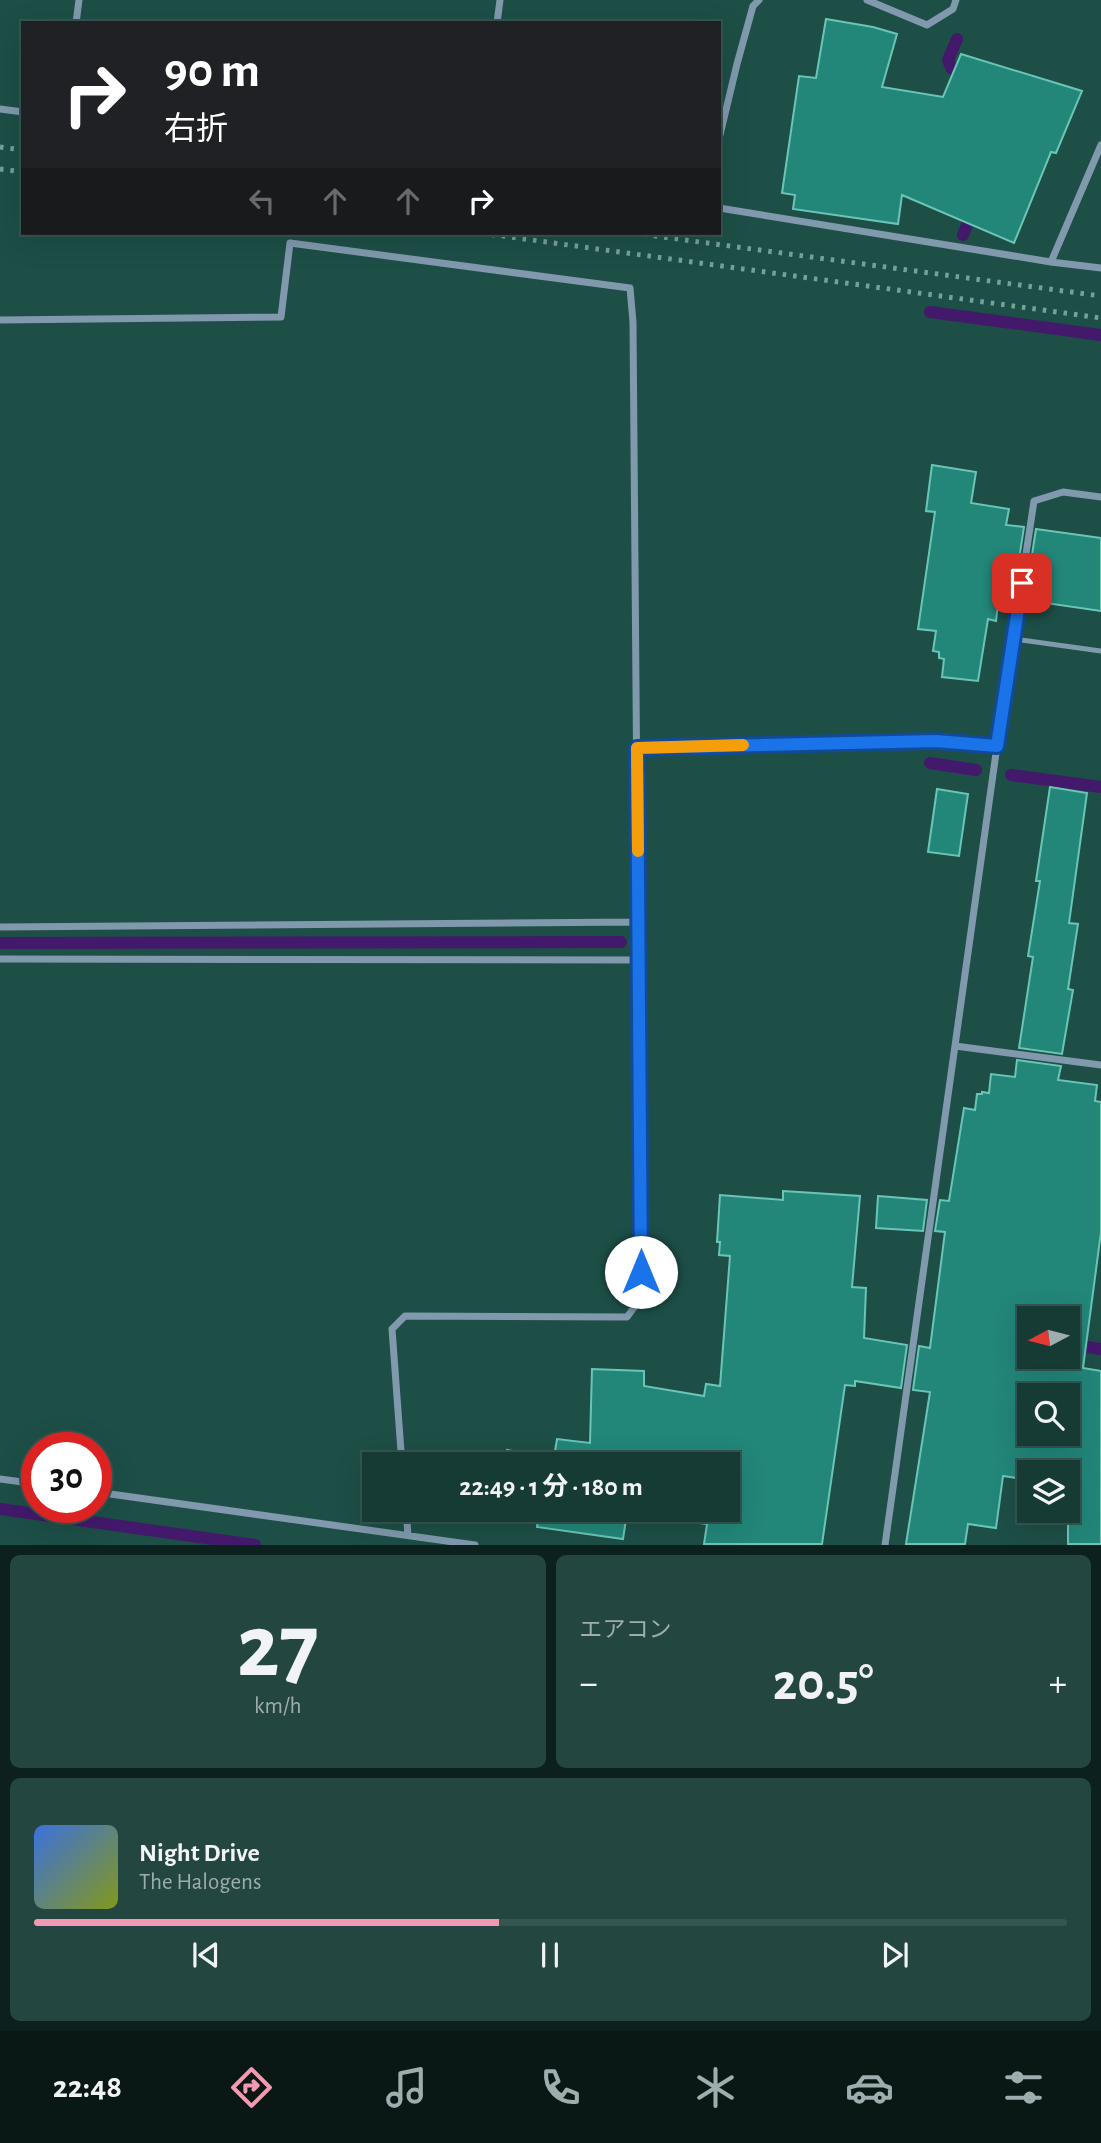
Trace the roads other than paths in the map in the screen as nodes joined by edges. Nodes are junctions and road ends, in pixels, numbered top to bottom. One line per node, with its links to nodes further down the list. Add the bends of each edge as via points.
1 (79, 0): 6 (street)
2 (500, 0): 7 (street)
3 (759, 0): 10 (street, via 753,6)
4 (867, 0): 5 (street, via 927,25 953,9)
5 (956, 0)
6 (76, 21)
7 (497, 21)
8 (0, 109): 9 (street)
9 (21, 112)
10 (721, 131)
11 (1101, 145): 13 (street)
12 (721, 208): 13 (street)
13 (1051, 262): 14 (street)
14 (1101, 268)
15 (0, 320): 20 (street, via 281,317 290,243 630,288)
16 (1101, 497): 17 (street, via 1063,492 1034,501)
17 (1014, 639): 18 (lane); 19 (street)
18 (1101, 651)
19 (997, 746): 20 (street, via 936,741); 25 (street)
20 (637, 748): 21 (street)
21 (638, 922): 22 (street); 24 (street)
22 (0, 927)
23 (0, 959): 24 (street)
24 (638, 960): 27 (street, via 641,1298 627,1317 405,1316 392,1329)
25 (955, 1046): 26 (street); 35 (street)
26 (1101, 1065)
27 (401, 1452)
28 (0, 1479): 29 (street)
29 (21, 1482)
30 (112, 1494): 32 (street)
31 (407, 1522): 32 (street)
32 (408, 1535): 33 (street)
33 (427, 1541): 34 (street)
34 (475, 1545)
35 (885, 1545)

